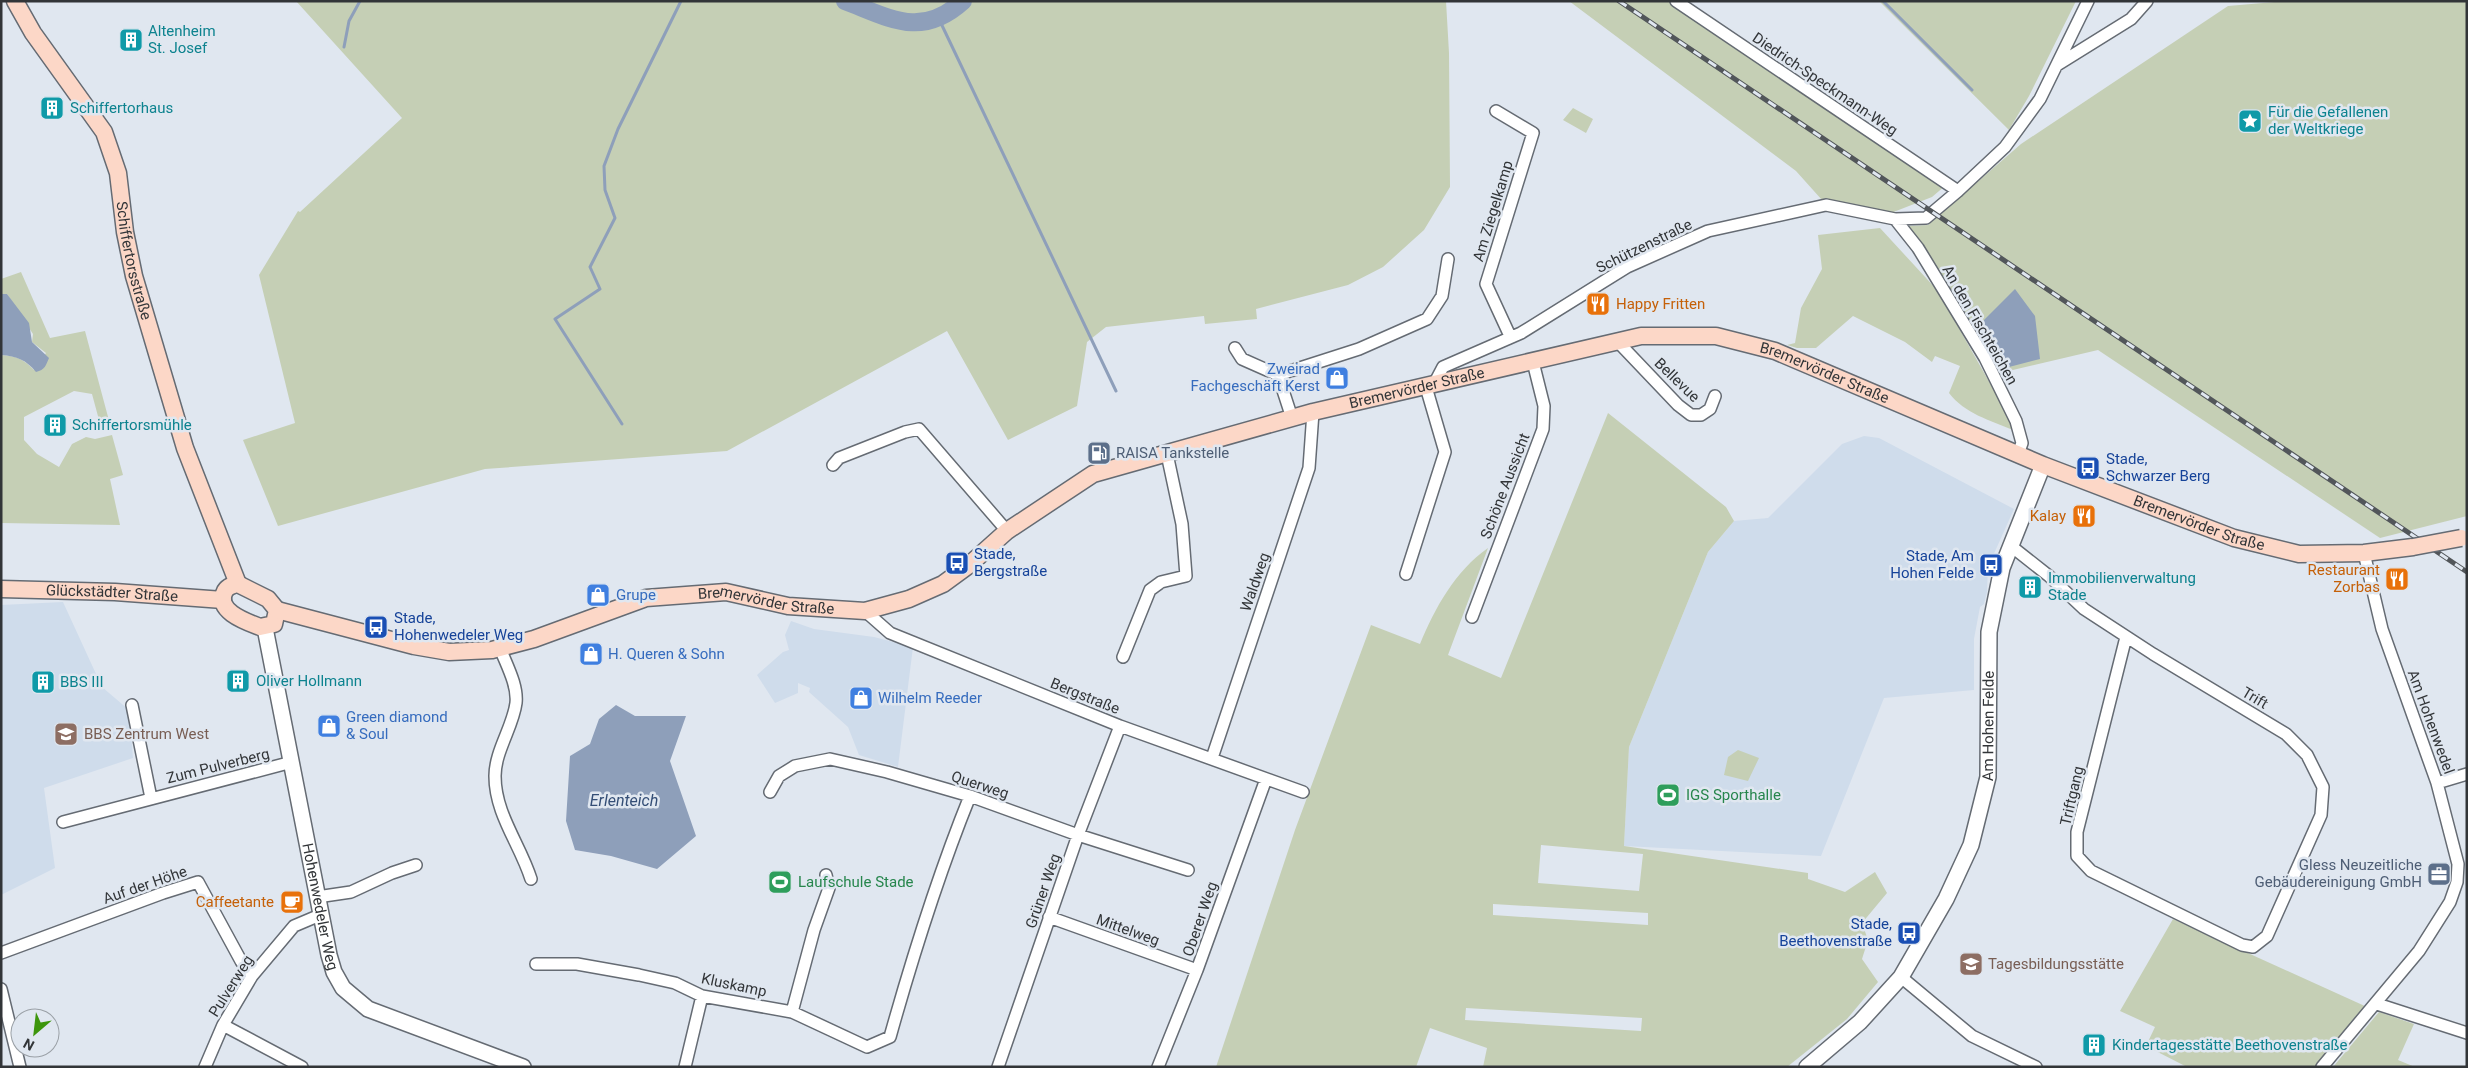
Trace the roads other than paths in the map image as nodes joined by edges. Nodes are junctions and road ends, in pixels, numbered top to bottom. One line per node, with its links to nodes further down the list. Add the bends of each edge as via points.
1 (15, 1): 25 (main road, Schiffertorsstraße, via 37,38 104,132 115,161 134,276 185,448)
2 (1676, 1): 7 (street, Diedrich-Speckmann-Weg)
3 (2088, 1): 5 (street, Schützenstraße)
4 (2147, 1): 5 (street, via 2131,19)
5 (2055, 66): 7 (street, Schützenstraße, via 2040,99 2004,147)
6 (1496, 111): 10 (street, Am Ziegelkamp, via 1533,133 1486,284)
7 (1958, 191): 8 (street, Schützenstraße, via 1926,218)
8 (1895, 219): 10 (street, Schützenstraße, via 1826,206 1708,231 1626,267 1521,333); 19 (street, An den Fischteichen, via 1918,248 1985,358 2016,421)
9 (1448, 259): 14 (street, via 1442,296 1427,319 1359,350)
10 (1510, 336): 15 (street, Schützenstraße, via 1443,367)
11 (1618, 342): 13 (main road, Bremervörder Straße); 16 (street, Bellevue, via 1691,415 1701,415 1710,409); 19 (main road, Bremervörder Straße, via 1641,336 1716,336 1775,351)
12 (1235, 348): 14 (street, via 1242,359)
13 (1533, 362): 15 (main road, Bremervörder Straße); 32 (street, Schöne Aussicht, via 1544,406 1543,429)
14 (1278, 375): 18 (street)
15 (1429, 387): 17 (main road, Bremervörder Straße); 28 (street, via 1445,452)
16 (1715, 396)
17 (1313, 412): 18 (main road, Bremervörder Straße); 40 (street, Waldweg, via 1309,468)
18 (1292, 418): 20 (main road, Bremervörder Straße)
19 (2020, 448): 22 (main road, Bremervörder Straße)
20 (1167, 454): 23 (main road, Bremervörder Straße, via 1093,474); 37 (street, via 1182,524 1186,576 1161,582 1150,590)
21 (832, 465): 23 (street, via 839,458 919,429)
22 (2043, 465): 26 (street, Am Hohen Felde); 27 (main road, Bremervörder Straße, via 2234,538 2299,554)
23 (1007, 531): 31 (main road, Bremervörder Straße, via 943,584 909,599)
24 (2464, 537): 27 (main road, Bremervörder Straße, bridge, via 2413,548)
25 (220, 539): 30 (main road, Schiffertorsstraße); 34 (main road, via 252,584 294,609)
26 (2011, 546): 35 (street, Trift, via 2084,609); 63 (street, Am Hohen Felde, via 2002,568 1988,632 1988,777 1973,836 1960,872)
27 (2364, 553): 44 (street, Am Hohenwedel, via 2382,629)
28 (1406, 574)
29 (1, 589): 30 (main road, Glückstädter Straße)
30 (229, 591): 33 (main road, via 268,599); 33 (main road, Bremervörder Straße, via 224,605 231,613 254,626)
31 (865, 611): 36 (main road, Bremervörder Straße, via 788,606 726,592 646,598 534,639); 39 (street, Bergstraße, via 890,633)
32 (1472, 617)
33 (272, 621): 34 (main road, Bremervörder Straße); 41 (street, Hohenwedeler Weg)
34 (332, 626): 36 (main road, Bremervörder Straße, via 449,652)
35 (2126, 637): 58 (street, Triftgang, via 2077,832 2077,856 2091,871 2242,945); 58 (street, Trift, via 2286,734 2307,755 2324,787 2321,815 2267,936)
36 (500, 648): 54 (street, via 515,689 516,702 494,776 505,823)
37 (1123, 657)
38 (132, 705): 48 (street, Zum Pulverberg)
39 (1120, 726): 40 (street, Bergstraße); 50 (street, Grüner Weg)
40 (1212, 758): 43 (street, Bergstraße)
41 (292, 762): 48 (street, Zum Pulverberg); 55 (street, Hohenwedeler Weg)
42 (2466, 772): 44 (street)
43 (1266, 779): 46 (street, Bergstraße); 61 (street, Oberer Weg)
44 (2438, 783): 66 (street, Am Hohenwedel, via 2458,864 2457,882 2450,902 2420,951)
45 (770, 792): 47 (street, Querweg, via 779,776 795,766 830,759)
46 (1303, 792)
47 (970, 796): 50 (street, Querweg); 67 (street, Kluskamp, via 910,963 890,1037 867,1046)
48 (151, 798): 49 (street, Zum Pulverberg)
49 (63, 822)
50 (1078, 835): 52 (street, Querweg); 57 (street, Grüner Weg)
51 (416, 865): 55 (street, via 351,892)
52 (1188, 870)
53 (826, 876): 67 (street, via 829,888)
54 (531, 879)
55 (317, 898): 56 (street, Hohenwedeler Weg)
56 (320, 915): 62 (street, Pulverweg, via 294,926); 73 (street, Hohenwedeler Weg, via 334,972 343,988 360,1004)
57 (1049, 917): 61 (street, Mittelweg); 75 (street, Grüner Weg)
58 (2253, 947)
59 (1, 954): 62 (street, Auf der Höhe, via 198,882 240,961)
60 (536, 964): 65 (street, Kluskamp, via 578,964 640,975 675,983)
61 (1197, 970): 76 (street, Oberer Weg)
62 (252, 976): 68 (street, Pulverweg)
63 (1901, 977): 77 (street, via 1860,1022); 78 (street, via 1972,1036)
64 (1, 989): 70 (street)
65 (702, 996): 67 (street, Kluskamp); 74 (street)
66 (2377, 1004): 69 (street); 79 (street, Am Hohenwedel)
67 (792, 1012)
68 (223, 1025): 71 (street, Pulverweg); 72 (street)
69 (2467, 1033)
70 (20, 1067)
71 (205, 1067)
72 (302, 1067)
73 (523, 1067)
74 (685, 1067)
75 (998, 1067)
76 (1158, 1067)
77 (1807, 1067)
78 (2036, 1067)
79 (2322, 1067)

